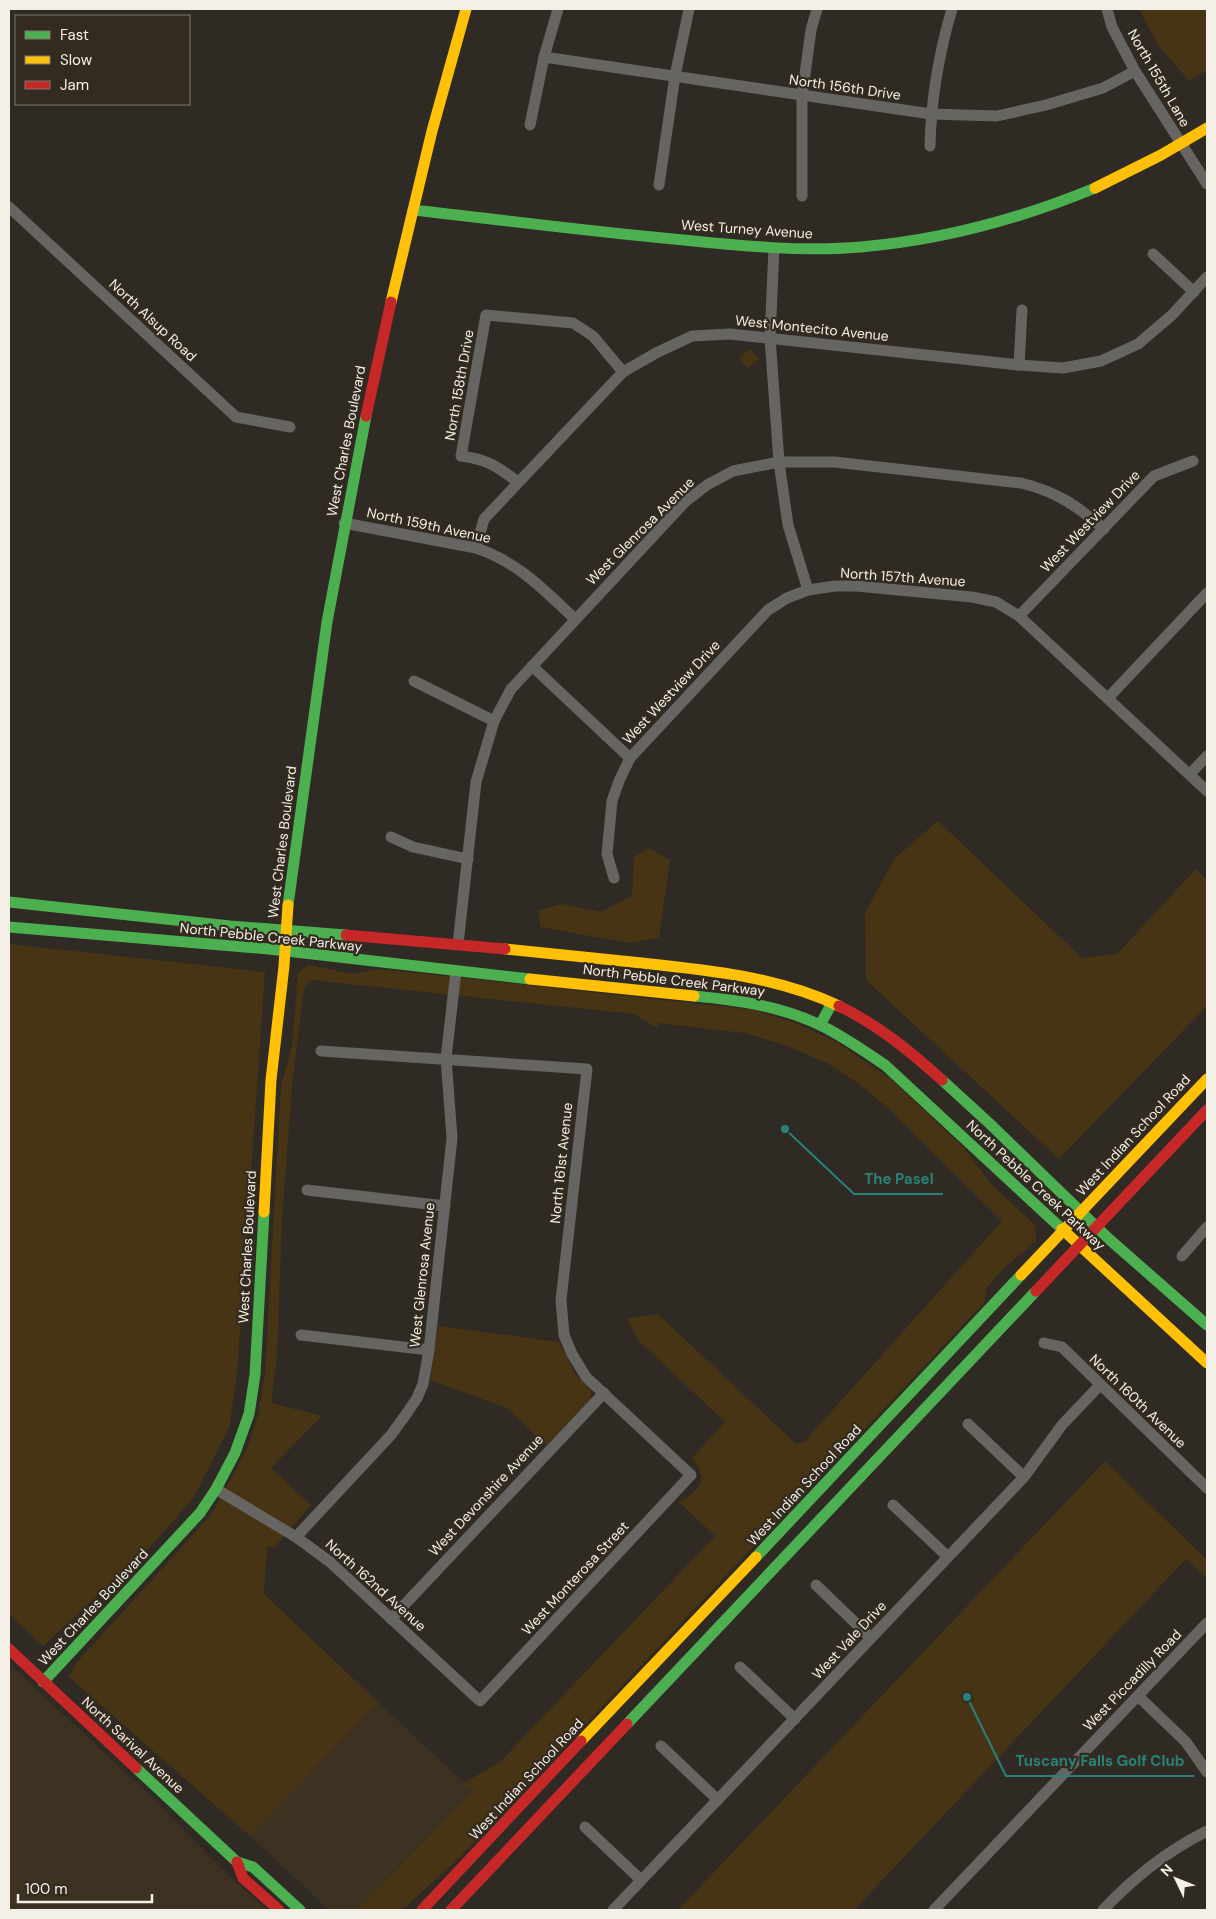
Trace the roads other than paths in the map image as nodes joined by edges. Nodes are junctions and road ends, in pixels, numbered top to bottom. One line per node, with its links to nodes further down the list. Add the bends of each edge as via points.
1 (466, 9): 20 (main road, West Charles Boulevard)
2 (558, 9): 7 (street)
3 (689, 9): 9 (street)
4 (817, 9): 10 (street)
5 (952, 9): 11 (street)
6 (1107, 9): 8 (street, North 155th Lane, via 1112,27)
7 (544, 57): 9 (street, North 156th Drive); 12 (street)
8 (1135, 71): 11 (street, North 156th Drive, via 1103,88 997,116); 14 (street, North 155th Lane)
9 (675, 76): 10 (street, North 156th Drive); 17 (street)
10 (802, 96): 11 (street, North 156th Drive); 18 (street)
11 (931, 114): 15 (street)
12 (530, 125)
13 (1207, 128): 14 (main road, West Turney Avenue)
14 (1181, 145): 16 (street, North 155th Lane); 21 (main road, West Turney Avenue, via 1084,194 1021,217 924,239 865,247)
15 (930, 146)
16 (1207, 184)
17 (660, 185)
18 (802, 196)
19 (9, 207): 29 (street, North Alsup Road, via 236,417)
20 (413, 210): 21 (main road, West Turney Avenue); 33 (main road, West Charles Boulevard, via 373,379)
21 (774, 248): 26 (street)
22 (1153, 254): 24 (street)
23 (1207, 277): 24 (street, West Montecito Avenue)
24 (1194, 292): 27 (street, West Montecito Avenue, via 1138,344 1101,361 1063,368)
25 (1022, 310): 27 (street)
26 (770, 338): 27 (street, West Montecito Avenue); 28 (street, West Montecito Avenue, via 730,334 692,336); 31 (street)
27 (1019, 365)
28 (623, 372): 32 (street, West Montecito Avenue); 32 (street, North 158th Drive, via 593,336 573,323 486,315 461,456 496,465)
29 (290, 427)
30 (1193, 461): 34 (street, West Westview Drive, via 1154,476)
31 (779, 462): 34 (street, West Glenrosa Avenue, via 835,462 1021,483 1062,497); 36 (street, via 788,525); 39 (street, West Glenrosa Avenue, via 733,471 707,484 685,502)
32 (518, 482): 35 (street, West Montecito Avenue, via 484,519)
33 (344, 523): 35 (street, North 159th Avenue); 53 (main road, West Charles Boulevard, via 295,844)
34 (1104, 529): 38 (street, West Westview Drive)
35 (476, 548): 39 (street, North 159th Avenue, via 513,565)
36 (808, 590): 38 (street, North 157th Avenue, via 856,586 972,597 996,602); 45 (street, West Westview Drive, via 768,610)
37 (1207, 593): 42 (street)
38 (1019, 616): 42 (street, North 157th Avenue)
39 (575, 619): 40 (street, West Glenrosa Avenue)
40 (532, 666): 43 (street, West Glenrosa Avenue, via 511,689); 45 (street)
41 (414, 681): 43 (street)
42 (1108, 698): 46 (street, North 157th Avenue)
43 (494, 721): 49 (street, West Glenrosa Avenue, via 476,782)
44 (1207, 756): 46 (street)
45 (630, 758): 50 (street, West Westview Drive, via 612,801 607,854)
46 (1190, 774): 47 (street, North 157th Avenue)
47 (1207, 790)
48 (391, 837): 49 (street, via 412,847)
49 (468, 859): 54 (street, West Glenrosa Avenue)
50 (614, 878)
51 (9, 902): 53 (main road, North Pebble Creek Parkway)
52 (9, 927): 55 (main road, North Pebble Creek Parkway)
53 (286, 930): 54 (main road, North Pebble Creek Parkway); 55 (main road, West Charles Boulevard)
54 (458, 944): 57 (main road, North Pebble Creek Parkway, via 735,974 770,980)
55 (285, 952): 56 (main road, North Pebble Creek Parkway); 82 (main road, West Charles Boulevard, via 268,1116 253,1394 234,1453)
56 (456, 971): 58 (main road, North Pebble Creek Parkway, via 727,999 768,1006); 60 (street, West Glenrosa Avenue)
57 (832, 1003): 58 (main road); 65 (main road, North Pebble Creek Parkway, via 876,1026 912,1053)
58 (820, 1025): 68 (main road, North Pebble Creek Parkway, via 866,1051 900,1077)
59 (321, 1050): 60 (street, North 161st Avenue)
60 (446, 1058): 64 (street, West Glenrosa Avenue, via 452,1138); 77 (street, North 161st Avenue, via 587,1069 561,1300 564,1335 572,1354 586,1377)
61 (1207, 1079): 65 (main road, West Indian School Road)
62 (1207, 1110): 66 (main road)
63 (306, 1190): 64 (street)
64 (445, 1206): 74 (street, West Glenrosa Avenue)
65 (1082, 1212): 66 (main road, North Pebble Creek Parkway); 68 (main road, West Indian School Road)
66 (1097, 1227): 69 (main road); 71 (main road, North Pebble Creek Parkway)
67 (1207, 1227): 70 (street)
68 (1064, 1232): 69 (main road, North Pebble Creek Parkway); 105 (main road, West Indian School Road)
69 (1079, 1246): 75 (main road, North Pebble Creek Parkway); 106 (main road)
70 (1182, 1256)
71 (1207, 1325)
72 (301, 1335): 74 (street)
73 (1044, 1343): 76 (street, North 160th Avenue, via 1062,1347)
74 (429, 1350): 84 (street, West Glenrosa Avenue, via 423,1384 407,1413 391,1435)
75 (1207, 1363)
76 (1100, 1385): 80 (street, West Vale Drive, via 1058,1429); 81 (street, North 160th Avenue)
77 (604, 1393): 79 (street, North 161st Avenue); 87 (street, West Devonshire Avenue)
78 (968, 1424): 80 (street)
79 (691, 1475): 94 (street, West Monterosa Street)
80 (1024, 1477): 85 (street, West Vale Drive)
81 (1207, 1488)
82 (216, 1489): 84 (street, North 162nd Avenue); 92 (main road, West Charles Boulevard, via 187,1530)
83 (893, 1505): 85 (street)
84 (296, 1537): 87 (street, North 162nd Avenue, via 330,1562)
85 (948, 1558): 89 (street, West Vale Drive)
86 (816, 1585): 89 (street)
87 (391, 1618): 94 (street, North 162nd Avenue)
88 (1207, 1623): 93 (street, West Piccadilly Road)
89 (871, 1638): 95 (street, West Vale Drive)
90 (9, 1650): 92 (main road, North Sarival Avenue)
91 (740, 1667): 95 (street)
92 (43, 1682): 101 (main road, North Sarival Avenue)
93 (1138, 1696): 97 (street, via 1186,1742); 108 (street, West Piccadilly Road)
94 (480, 1700)
95 (795, 1719): 98 (street, West Vale Drive)
96 (661, 1746): 98 (street)
97 (1207, 1772)
98 (718, 1800): 102 (street, West Vale Drive)
99 (585, 1828): 102 (street)
100 (1207, 1831): 109 (street, via 1158,1860)
101 (237, 1862): 103 (main road, North Sarival Avenue, via 243,1878); 104 (main road, North Sarival Avenue, via 253,1867)
102 (641, 1880): 107 (street, West Vale Drive)
103 (279, 1910)
104 (300, 1910)
105 (422, 1910)
106 (451, 1910)
107 (613, 1910)
108 (934, 1910)
109 (1103, 1910)

